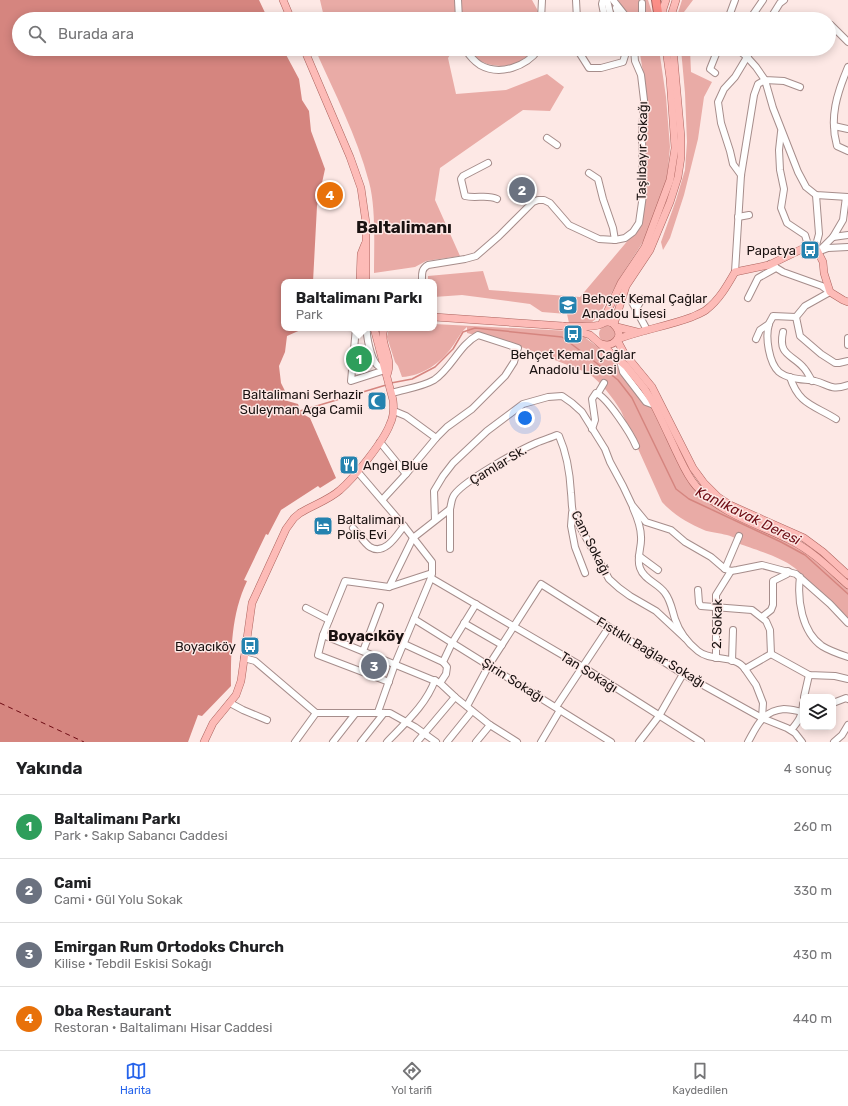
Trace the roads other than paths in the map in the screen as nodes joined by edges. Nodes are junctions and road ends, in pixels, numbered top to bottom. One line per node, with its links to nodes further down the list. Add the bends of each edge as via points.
1 (283, 0): 15 (main road)
2 (458, 0): 16 (street)
3 (542, 0): 17 (street)
4 (576, 0): 18 (street)
5 (603, 0): 19 (street)
6 (607, 0): 20 (street)
7 (656, 0): 24 (highway)
8 (664, 0): 25 (main road)
9 (676, 0): 26 (main road)
10 (735, 0): 27 (street)
11 (763, 0): 28 (street)
12 (784, 0): 29 (street)
13 (614, 2): 21 (street); 22 (street)
14 (642, 2): 23 (street)
15 (288, 12)
16 (459, 12)
17 (541, 12)
18 (577, 12)
19 (604, 12)
20 (610, 12)
21 (618, 12)
22 (622, 12)
23 (642, 12)
24 (659, 12)
25 (661, 12)
26 (672, 12)
27 (731, 12)
28 (755, 12)
29 (774, 12)
30 (836, 30): 31 (street)
31 (848, 42)
32 (307, 56): 63 (main road, via 357,176 364,207)
33 (470, 56): 34 (street, via 481,65 506,70)
34 (534, 56)
35 (581, 56): 36 (street, via 589,68 601,68 624,62)
36 (625, 56)
37 (635, 56): 62 (street, Taşlıbayır Sokağı, via 641,75 644,100 643,195 639,223 625,238)
38 (667, 56): 79 (main road, via 674,142 670,180 645,247 621,283)
39 (674, 56): 82 (main road, via 681,138 678,177 650,250 626,286)
40 (715, 56): 43 (street, via 710,69)
41 (747, 57): 44 (street); 54 (street, via 718,102 721,123 733,164)
42 (848, 67): 46 (street, via 834,106)
43 (715, 73)
44 (765, 80): 45 (street); 48 (street); 54 (street, via 758,84 754,92)
45 (800, 87)
46 (834, 126): 47 (street); 51 (street, via 833,133 837,146)
47 (848, 129)
48 (781, 130): 55 (street, via 806,187); 65 (street, via 780,170 784,189 781,208 787,223 805,235)
49 (547, 138): 50 (street)
50 (557, 145)
51 (848, 151)
52 (488, 163): 57 (street, via 463,176 461,179 465,196 492,196)
53 (589, 173): 62 (street, via 598,179)
54 (741, 176): 59 (street)
55 (816, 195): 56 (street); 65 (street, via 819,234)
56 (847, 197): 61 (street, via 843,220)
57 (497, 199)
58 (749, 215): 59 (street)
59 (738, 216): 67 (street)
60 (848, 235): 61 (street)
61 (833, 238): 65 (street)
62 (615, 240): 70 (street, via 599,239 574,228 550,203 538,200 476,256 428,265 422,270)
63 (366, 242): 68 (main road, via 361,254); 69 (main road)
64 (848, 247): 65 (street)
65 (814, 250): 66 (main road, via 804,248); 71 (main road, via 823,262)
66 (773, 266): 67 (main road); 71 (street, via 822,286); 73 (street, via 758,278)
67 (735, 272): 83 (main road, via 719,298 705,311)
68 (360, 279)
69 (366, 279)
70 (422, 279)
71 (830, 292): 75 (main road); 78 (street, via 805,306)
72 (632, 298): 76 (street)
73 (748, 298)
74 (642, 299): 76 (street)
75 (848, 302)
76 (636, 309): 83 (street)
77 (437, 317): 81 (main road)
78 (796, 317): 80 (street, via 773,316); 95 (street, via 800,336 821,354 835,363)
79 (601, 324): 81 (main road); 82 (main road, via 610,322); 93 (main road, via 595,331)
80 (769, 324): 91 (street, via 760,330); 97 (street, via 767,346 774,365 779,372)
81 (563, 326): 93 (main road, via 590,335)
82 (615, 326): 88 (main road); 92 (main road, via 619,335)
83 (647, 330): 88 (main road)
84 (356, 331): 96 (street, via 351,380)
85 (366, 331): 96 (street, via 374,362)
86 (375, 331): 96 (main road)
87 (384, 331): 96 (main road, via 383,338 390,363)
88 (637, 332): 92 (main road)
89 (783, 332): 98 (street, via 783,349 804,368)
90 (848, 338): 94 (street)
91 (756, 339)
92 (617, 340): 93 (main road, via 606,346); 127 (main road, via 624,353 652,387 693,468 704,483 730,505 804,538 824,552)
93 (598, 342): 130 (main road, via 626,366 644,388 687,474 704,495 730,513 791,540 807,550)
94 (848, 345)
95 (848, 361)
96 (386, 372): 101 (main road)
97 (790, 377): 98 (street); 104 (street, via 793,387 806,403)
98 (812, 381): 100 (street, via 831,388)
99 (604, 383): 102 (street)
100 (848, 385)
101 (392, 393): 103 (main road); 107 (street, via 435,379 468,342 478,335 518,348 514,362 505,376 472,409 446,427)
102 (598, 393): 105 (street, via 594,393 592,399 595,420); 109 (street, via 623,424)
103 (394, 411): 107 (street, via 406,416); 108 (main road)
104 (836, 419)
105 (592, 429): 113 (street, via 605,449); 116 (street, via 582,412 562,396 523,404 487,431 443,476 434,491)
106 (559, 436): 114 (street, Cam Sokağı, via 567,463); 115 (street, Çamlar Sk., via 536,443 475,477 453,497)
107 (436, 438): 111 (street)
108 (378, 445): 110 (main road); 111 (street)
109 (636, 446)
110 (357, 471): 112 (street); 153 (main road, via 339,491 300,513 286,529 252,603)
111 (406, 474): 112 (street)
112 (383, 499): 117 (street)
113 (632, 505): 122 (street, via 641,537); 124 (street, via 648,524 671,530)
114 (572, 509): 126 (street, via 571,526 575,547); 146 (street, Cam Sokağı, via 609,579 630,596 656,611)
115 (450, 510): 116 (street); 121 (street)
116 (435, 520): 120 (street)
117 (404, 526): 118 (street, via 387,546 381,549 370,547); 120 (street)
118 (354, 528)
119 (739, 536): 124 (street, 2. Sokak)
120 (413, 538): 128 (street, via 432,562); 131 (street)
121 (450, 549)
122 (639, 556): 123 (street); 146 (street, via 640,568 650,582 665,593)
123 (658, 570)
124 (728, 570): 125 (street, via 762,565); 136 (street, 2. Sokak, via 716,595)
125 (788, 571): 129 (street); 137 (street, via 773,581 773,605)
126 (585, 573)
127 (848, 575)
128 (432, 576): 131 (street); 133 (street, Tan Sokağı); 138 (street)
129 (800, 577): 141 (street); 152 (street, via 799,602 812,635 821,645)
130 (848, 585)
131 (389, 587): 139 (street, via 345,582)
132 (698, 590): 136 (street, via 698,603 701,606)
133 (476, 604): 140 (street); 142 (street, Tan Sokağı)
134 (380, 606): 150 (street)
135 (306, 608): 139 (street)
136 (716, 608): 137 (street, via 752,610); 154 (street, 2. Sokak)
137 (762, 617): 151 (street, via 770,630)
138 (414, 619): 147 (street, Şirin Sokağı); 148 (street)
139 (329, 620): 145 (street)
140 (464, 623): 147 (street); 149 (street)
141 (848, 623)
142 (513, 626): 143 (street, Fıstıklı Bağlar Sokağı, via 541,584); 149 (street); 159 (street, Tan Sokağı)
143 (609, 627): 159 (street); 161 (street, Fıstıklı Bağlar Sokağı)
144 (733, 630): 155 (street)
145 (323, 635): 150 (street); 164 (street, via 318,655)
146 (685, 638): 154 (street, Cam Sokağı, via 698,651)
147 (452, 643): 156 (street); 158 (street, Şirin Sokağı)
148 (404, 644): 156 (street); 157 (street)
149 (502, 645): 158 (street)
150 (363, 651): 157 (street)
151 (771, 654): 160 (street); 162 (street)
152 (848, 657)
153 (244, 658): 169 (main road, via 238,690); 176 (street, via 255,661)
154 (716, 658): 155 (street, Cam Sokağı)
155 (732, 661): 160 (street)
156 (443, 662): 165 (street, via 447,667 446,674)
157 (396, 664): 164 (street); 165 (street)
158 (489, 665): 171 (street); 172 (street, Şirin Sokağı)
159 (583, 667): 172 (street); 178 (street, Tan Sokağı)
160 (745, 669): 179 (street, via 756,685 763,703)
161 (684, 674): 178 (street); 179 (street, Fıstıklı Bağlar Sokağı)
162 (809, 675): 163 (street); 166 (street)
163 (848, 679)
164 (389, 682): 174 (street)
165 (437, 682): 167 (street); 182 (street)
166 (805, 694)
167 (455, 697): 171 (street); 186 (street)
168 (848, 699): 170 (street)
169 (230, 702): 181 (street); 188 (main road, via 213,723)
170 (836, 702)
171 (467, 706): 173 (street)
172 (558, 708): 197 (street); 198 (street, Şirin Sokağı)
173 (472, 711): 183 (street); 195 (street)
174 (381, 712): 177 (street); 182 (street, via 390,713); 191 (street)
175 (800, 712): 179 (street, via 785,709)
176 (316, 713): 177 (street); 189 (street)
177 (355, 714): 190 (street)
178 (659, 716): 199 (street); 200 (street, Tan Sokağı)
179 (762, 718): 185 (street, Fıstıklı Bağlar Sokağı); 201 (street)
180 (800, 719): 185 (street)
181 (267, 720)
182 (406, 722): 186 (street); 192 (street)
183 (490, 725): 187 (street); 196 (street)
184 (848, 725): 203 (street)
185 (791, 730): 202 (street)
186 (424, 734): 193 (street); 194 (street)
187 (478, 741)
188 (204, 742)
189 (295, 742)
190 (333, 742)
191 (362, 742)
192 (387, 742)
193 (417, 742)
194 (436, 742)
195 (447, 742)
196 (517, 742)
197 (541, 742)
198 (611, 742)
199 (640, 742)
200 (701, 742)
201 (748, 742)
202 (802, 742)
203 (834, 742)

